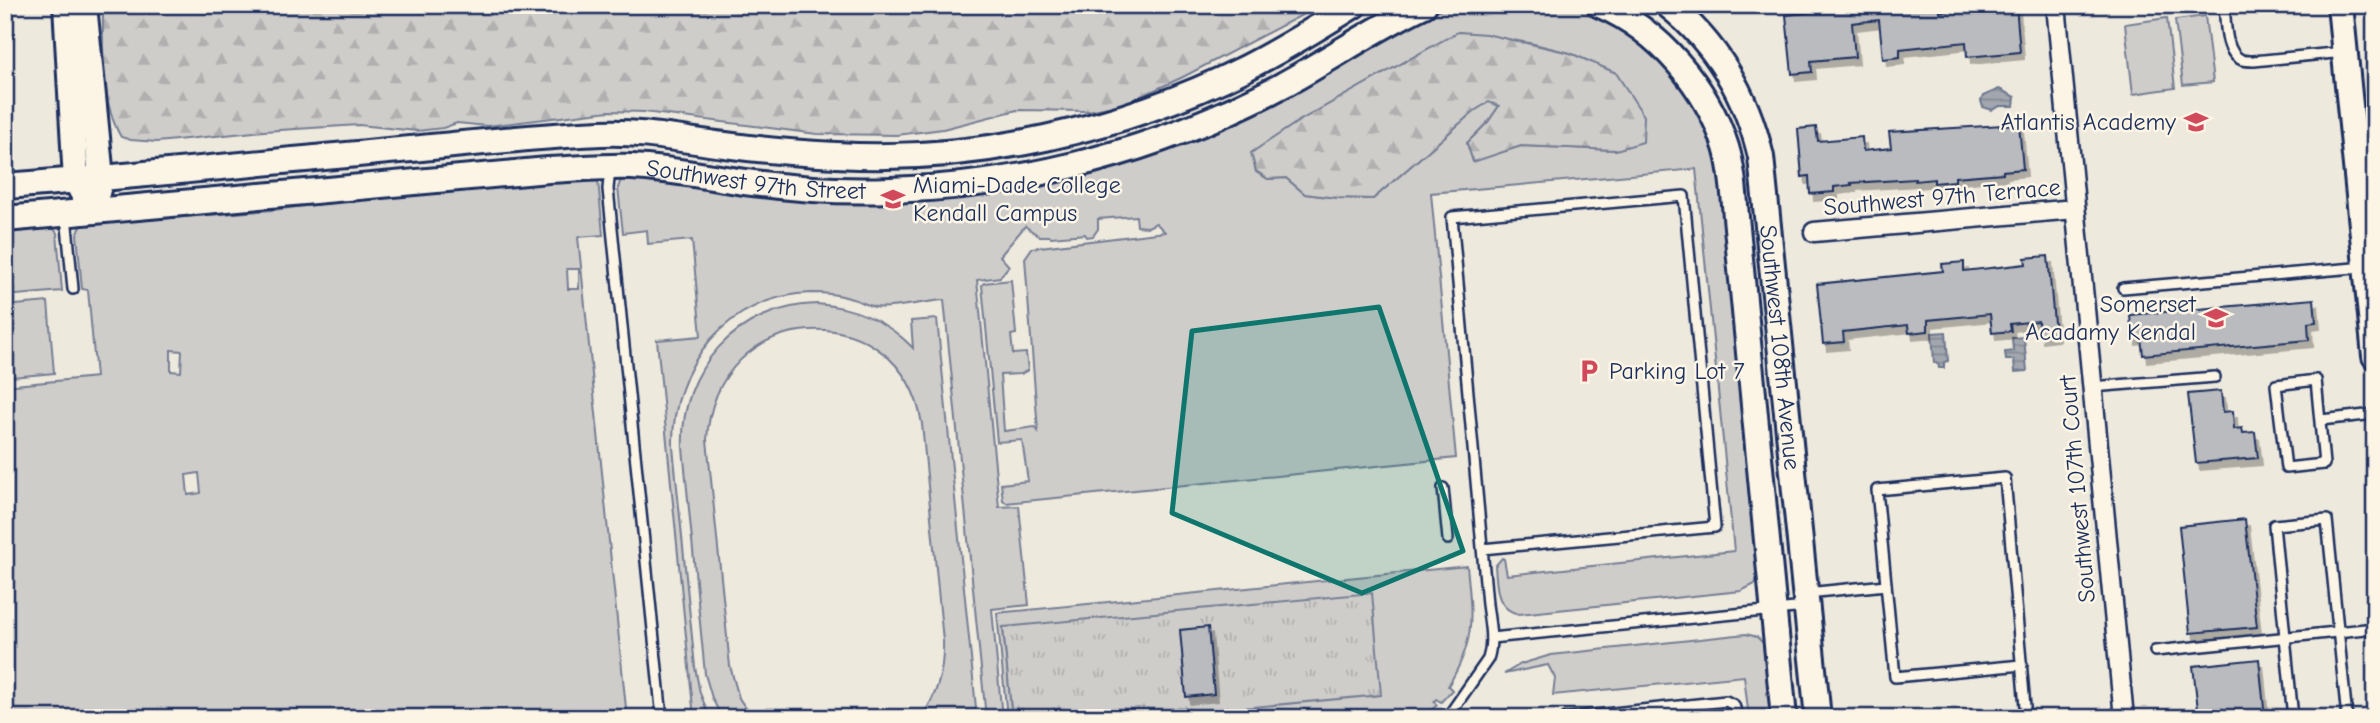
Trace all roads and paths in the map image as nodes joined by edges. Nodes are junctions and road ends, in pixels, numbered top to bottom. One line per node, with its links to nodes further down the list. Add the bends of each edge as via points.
1 (66, 5): 16 (street)
2 (83, 5): 15 (street)
3 (1354, 5): 11 (street, Southwest 97th Street)
4 (1424, 5): 12 (street, Southwest 97th Street, via 1281,86)
5 (1600, 5): 36 (street, Southwest 108th Avenue, via 1646,34 1678,64 1704,99 1729,160)
6 (1668, 5): 35 (street, Southwest 108th Avenue, via 1734,81 1757,138)
7 (2056, 5): 18 (street, Southwest 107th Court)
8 (2224, 5): 10 (lane, via 2229,43 2242,60)
9 (2340, 5): 10 (street)
10 (2345, 52): 23 (street)
11 (1221, 79): 12 (street, via 1218,99 1172,121); 13 (street, Southwest 97th Street, via 1076,131 960,151 853,156)
12 (1158, 140): 14 (street, Southwest 97th Street, via 1028,177 913,189 791,187)
13 (724, 145): 14 (street, via 689,151 623,148 614,154); 15 (street, Southwest 97th Street, via 637,132 571,134)
14 (610, 167): 19 (street, Southwest 97th Street); 43 (lane, via 608,189)
15 (101, 178): 16 (street, Southwest 97th Street); 19 (street)
16 (76, 181): 17 (street, Southwest 97th Street); 19 (street)
17 (5, 186)
18 (2075, 209): 22 (street, Southwest 97th Terrace); 28 (street, Southwest 107th Court)
19 (92, 210): 20 (street, Southwest 97th Street)
20 (65, 213): 21 (street, Southwest 97th Street); 25 (lane)
21 (5, 219)
22 (1814, 232)
23 (2366, 267): 24 (lane); 26 (street)
24 (2123, 288)
25 (72, 289)
26 (2375, 356)
27 (2215, 377): 28 (lane)
28 (2092, 387): 50 (street, Southwest 107th Court)
29 (2375, 414): 30 (lane)
30 (2321, 420): 30 (lane, via 2316,380 2276,384 2286,468 2325,464)
31 (1443, 488): 32 (lane)
32 (1448, 539)
33 (1482, 549): 33 (lane, via 1452,217 1684,196 1715,527); 40 (lane)
34 (1886, 585): 35 (lane); 42 (lane, via 1895,677); 42 (lane, via 1877,490 2006,478)
35 (1806, 600): 36 (lane); 48 (street, Southwest 108th Avenue)
36 (1774, 610): 40 (lane); 47 (street, Southwest 108th Avenue)
37 (2375, 628): 38 (lane)
38 (2338, 632): 39 (lane); 39 (lane, via 2327,520 2274,525); 52 (lane)
39 (2285, 637): 41 (lane); 51 (lane)
40 (1491, 638): 44 (lane, via 1489,659)
41 (2155, 651)
42 (2022, 665): 49 (lane)
43 (662, 718)
44 (1447, 718)
45 (1566, 718): 46 (lane, via 1726,701 1736,708)
46 (1738, 718)
47 (1784, 718)
48 (1818, 718)
49 (2026, 718)
50 (2124, 718)
51 (2293, 718)
52 (2347, 718)

